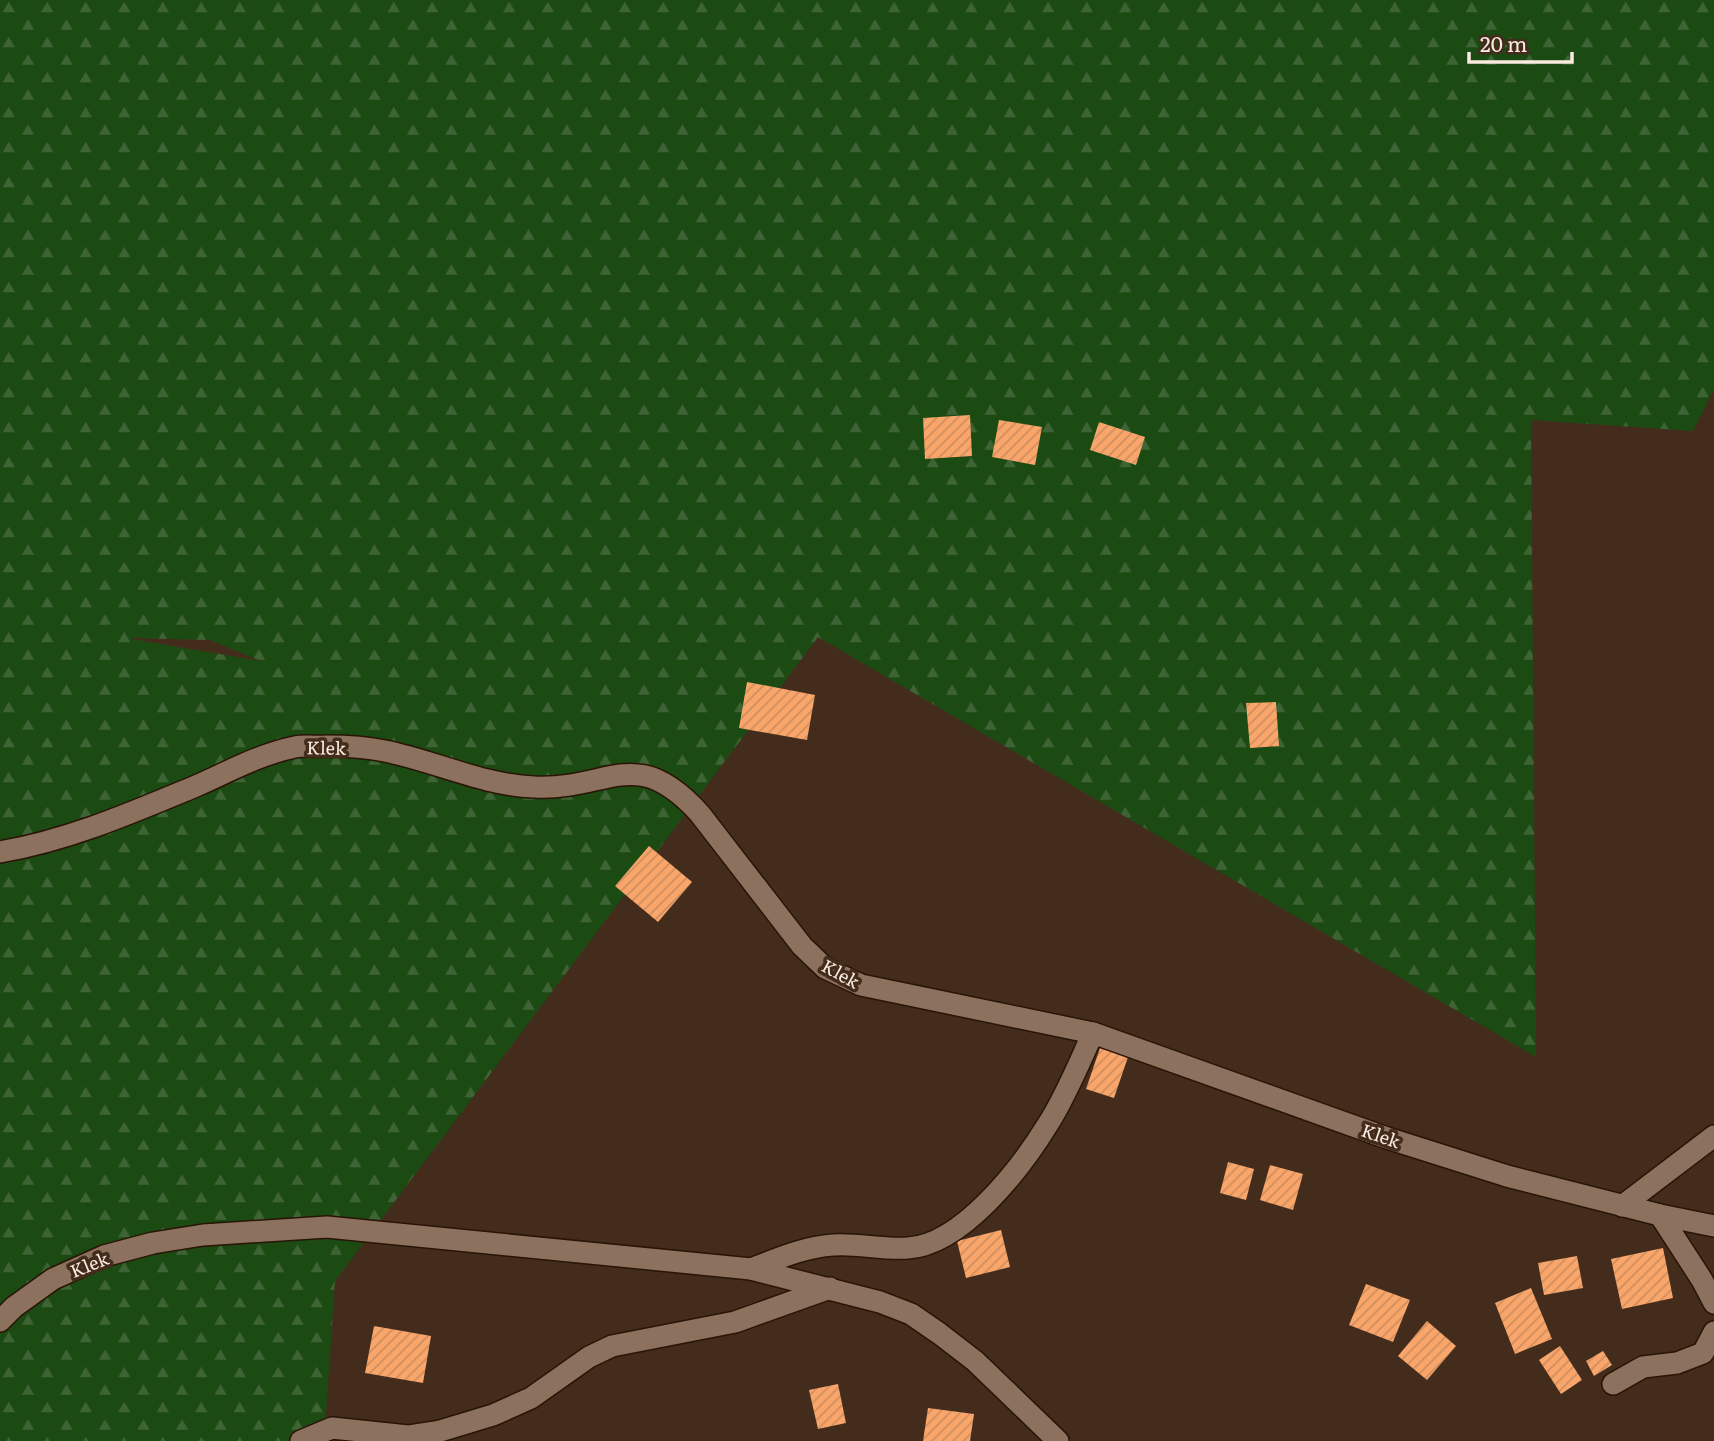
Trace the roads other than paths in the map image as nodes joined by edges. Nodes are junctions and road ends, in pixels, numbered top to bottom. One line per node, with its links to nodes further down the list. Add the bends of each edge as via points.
1 (0, 852): 2 (street, Klek, via 94,828 250,761 296,747 384,751 508,786 572,785 632,772 659,780 682,794 802,946 825,968 887,992)
2 (1093, 1033): 4 (street, Klek, via 1387,1138); 7 (street, via 1049,1124 1005,1184 968,1220 929,1245 833,1244)
3 (1714, 1136): 4 (street)
4 (1622, 1206): 5 (street, Klek)
5 (1660, 1215): 6 (street, Klek); 9 (street)
6 (1714, 1226)
7 (751, 1269): 8 (street, Klek); 10 (street, Klek, via 327,1227 203,1236 104,1256 53,1279)
8 (830, 1288): 13 (street, via 735,1322 612,1346 531,1398 440,1431 408,1436 332,1428); 14 (street, Klek, via 880,1302 921,1321 975,1362)
9 (1714, 1303)
10 (0, 1321)
11 (1714, 1332): 12 (street, via 1703,1353 1677,1363 1643,1367)
12 (1613, 1384)
13 (301, 1441)
14 (1058, 1441)

